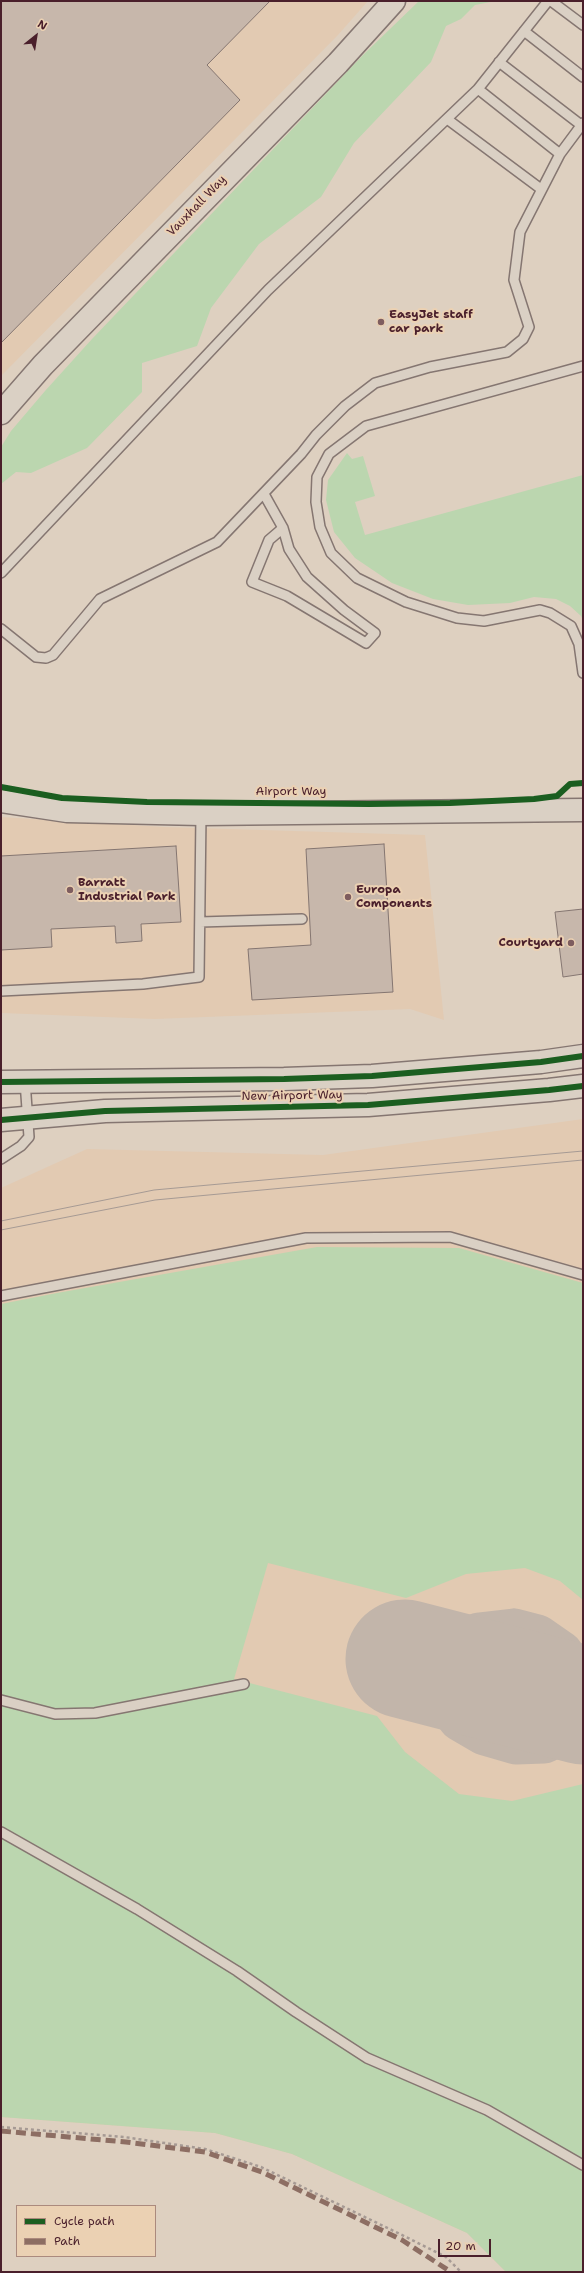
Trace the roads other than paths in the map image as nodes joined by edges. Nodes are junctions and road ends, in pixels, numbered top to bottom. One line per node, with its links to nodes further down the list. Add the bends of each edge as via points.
1 (394, 1): 13 (main road, Vauxhall Way, via 338,63 43,365)
2 (550, 1): 3 (lane); 4 (lane)
3 (583, 25)
4 (524, 31): 5 (lane); 6 (lane)
5 (499, 62): 7 (lane); 9 (lane)
6 (583, 77)
7 (478, 89): 8 (lane); 10 (lane)
8 (446, 119): 11 (lane); 16 (lane, via 268,290)
9 (582, 124): 10 (lane)
10 (560, 154): 11 (lane)
11 (541, 189): 14 (lane, via 520,232 514,280 529,327 523,339 506,352 438,366 375,383 340,411)
12 (583, 366): 18 (lane, via 366,426 329,454 317,477 316,502 320,527 331,553 357,578 406,602 457,618 484,621 540,610 550,613 571,626 579,644)
13 (1, 413)
14 (264, 494): 15 (lane); 17 (lane, via 211,545 100,599 53,655 46,658 36,657)
15 (283, 528): 15 (lane, via 289,549 307,577 375,633 366,643 287,596 252,582 269,540)
16 (1, 573)
17 (1, 629)
18 (583, 673)
19 (1, 801): 21 (main road, Airport Way, via 67,811)
20 (583, 810): 21 (main road, Airport Way)
21 (201, 814): 23 (lane)
22 (302, 919): 23 (lane)
23 (200, 922): 24 (lane, via 199,977 143,984)
24 (1, 991)
25 (583, 1056): 26 (main road, New Airport Way, via 441,1070 291,1079)
26 (25, 1081): 27 (main road, New Airport Way); 29 (lane)
27 (1, 1082)
28 (583, 1086): 29 (main road, New Airport Way, via 368,1105 105,1111)
29 (27, 1118): 30 (main road, New Airport Way); 31 (lane, via 29,1137 21,1146)
30 (1, 1120)
31 (1, 1158)
32 (583, 1275): 33 (lane, via 450,1237 306,1238)
33 (1, 1296)
34 (244, 1684): 35 (lane, via 95,1713 55,1714)
35 (1, 1700)
36 (1, 1832): 37 (lane, via 137,1909 231,1967 361,2054 487,2110)
37 (583, 2165)

